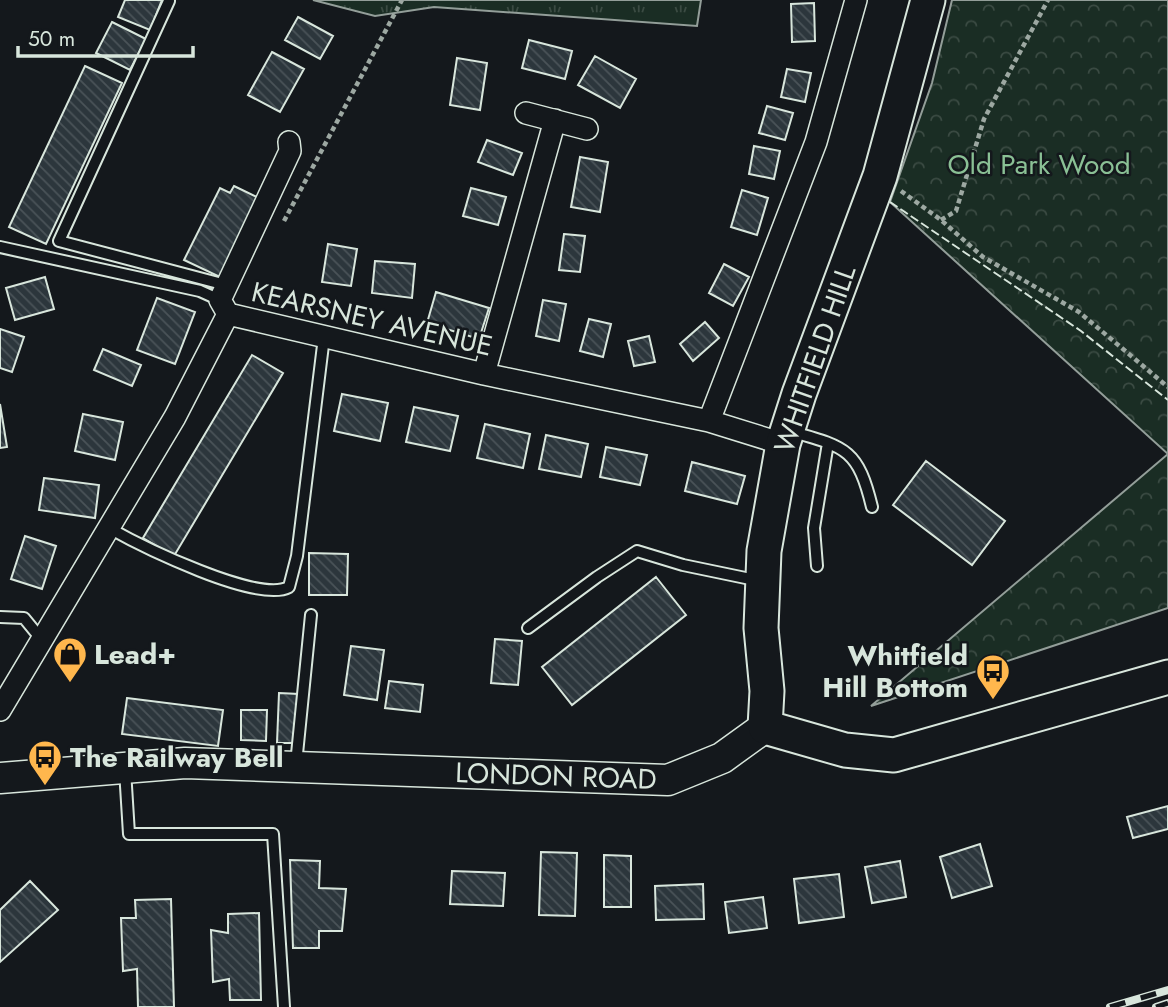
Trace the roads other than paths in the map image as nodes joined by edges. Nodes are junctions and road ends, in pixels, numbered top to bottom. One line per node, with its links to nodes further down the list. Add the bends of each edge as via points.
1 (856, 0): 12 (street, via 817,142)
2 (928, 0): 13 (main road, WHITFIELD HILL, via 880,176)
3 (169, 1): 9 (lane, via 60,241)
4 (526, 113): 5 (street)
5 (555, 120): 6 (street); 11 (street)
6 (587, 129)
7 (289, 142): 9 (street, via 290,151)
8 (0, 247): 9 (lane, via 200,290)
9 (225, 300): 10 (street, KEARSNEY AVENUE); 16 (street, KEARSNEY AVENUE, via 175,417)
10 (324, 337): 11 (street, KEARSNEY AVENUE); 16 (lane, via 298,556 289,587 271,591 175,562)
11 (484, 374): 12 (street, KEARSNEY AVENUE)
12 (709, 421): 13 (street, KEARSNEY AVENUE)
13 (785, 437): 14 (lane); 18 (main road, WHITFIELD HILL, via 764,551)
14 (828, 443): 15 (lane, via 853,458 864,471); 17 (lane, via 814,528)
15 (872, 507)
16 (109, 528): 22 (street, KEARSNEY AVENUE)
17 (817, 566)
18 (763, 582): 21 (lane, via 637,551); 25 (main road, WHITFIELD HILL)
19 (311, 615): 26 (lane)
20 (0, 617): 22 (lane, via 24,618)
21 (528, 628)
22 (42, 640): 24 (street, KEARSNEY AVENUE)
23 (1168, 677): 25 (main road, via 894,755 845,750)
24 (0, 710)
25 (765, 727): 26 (street, LONDON ROAD, via 722,758 668,780)
26 (295, 766): 27 (street, LONDON ROAD, via 185,763)
27 (125, 768): 28 (street, LONDON ROAD); 29 (lane, via 129,834 273,834)
28 (0, 778)
29 (284, 1007)

